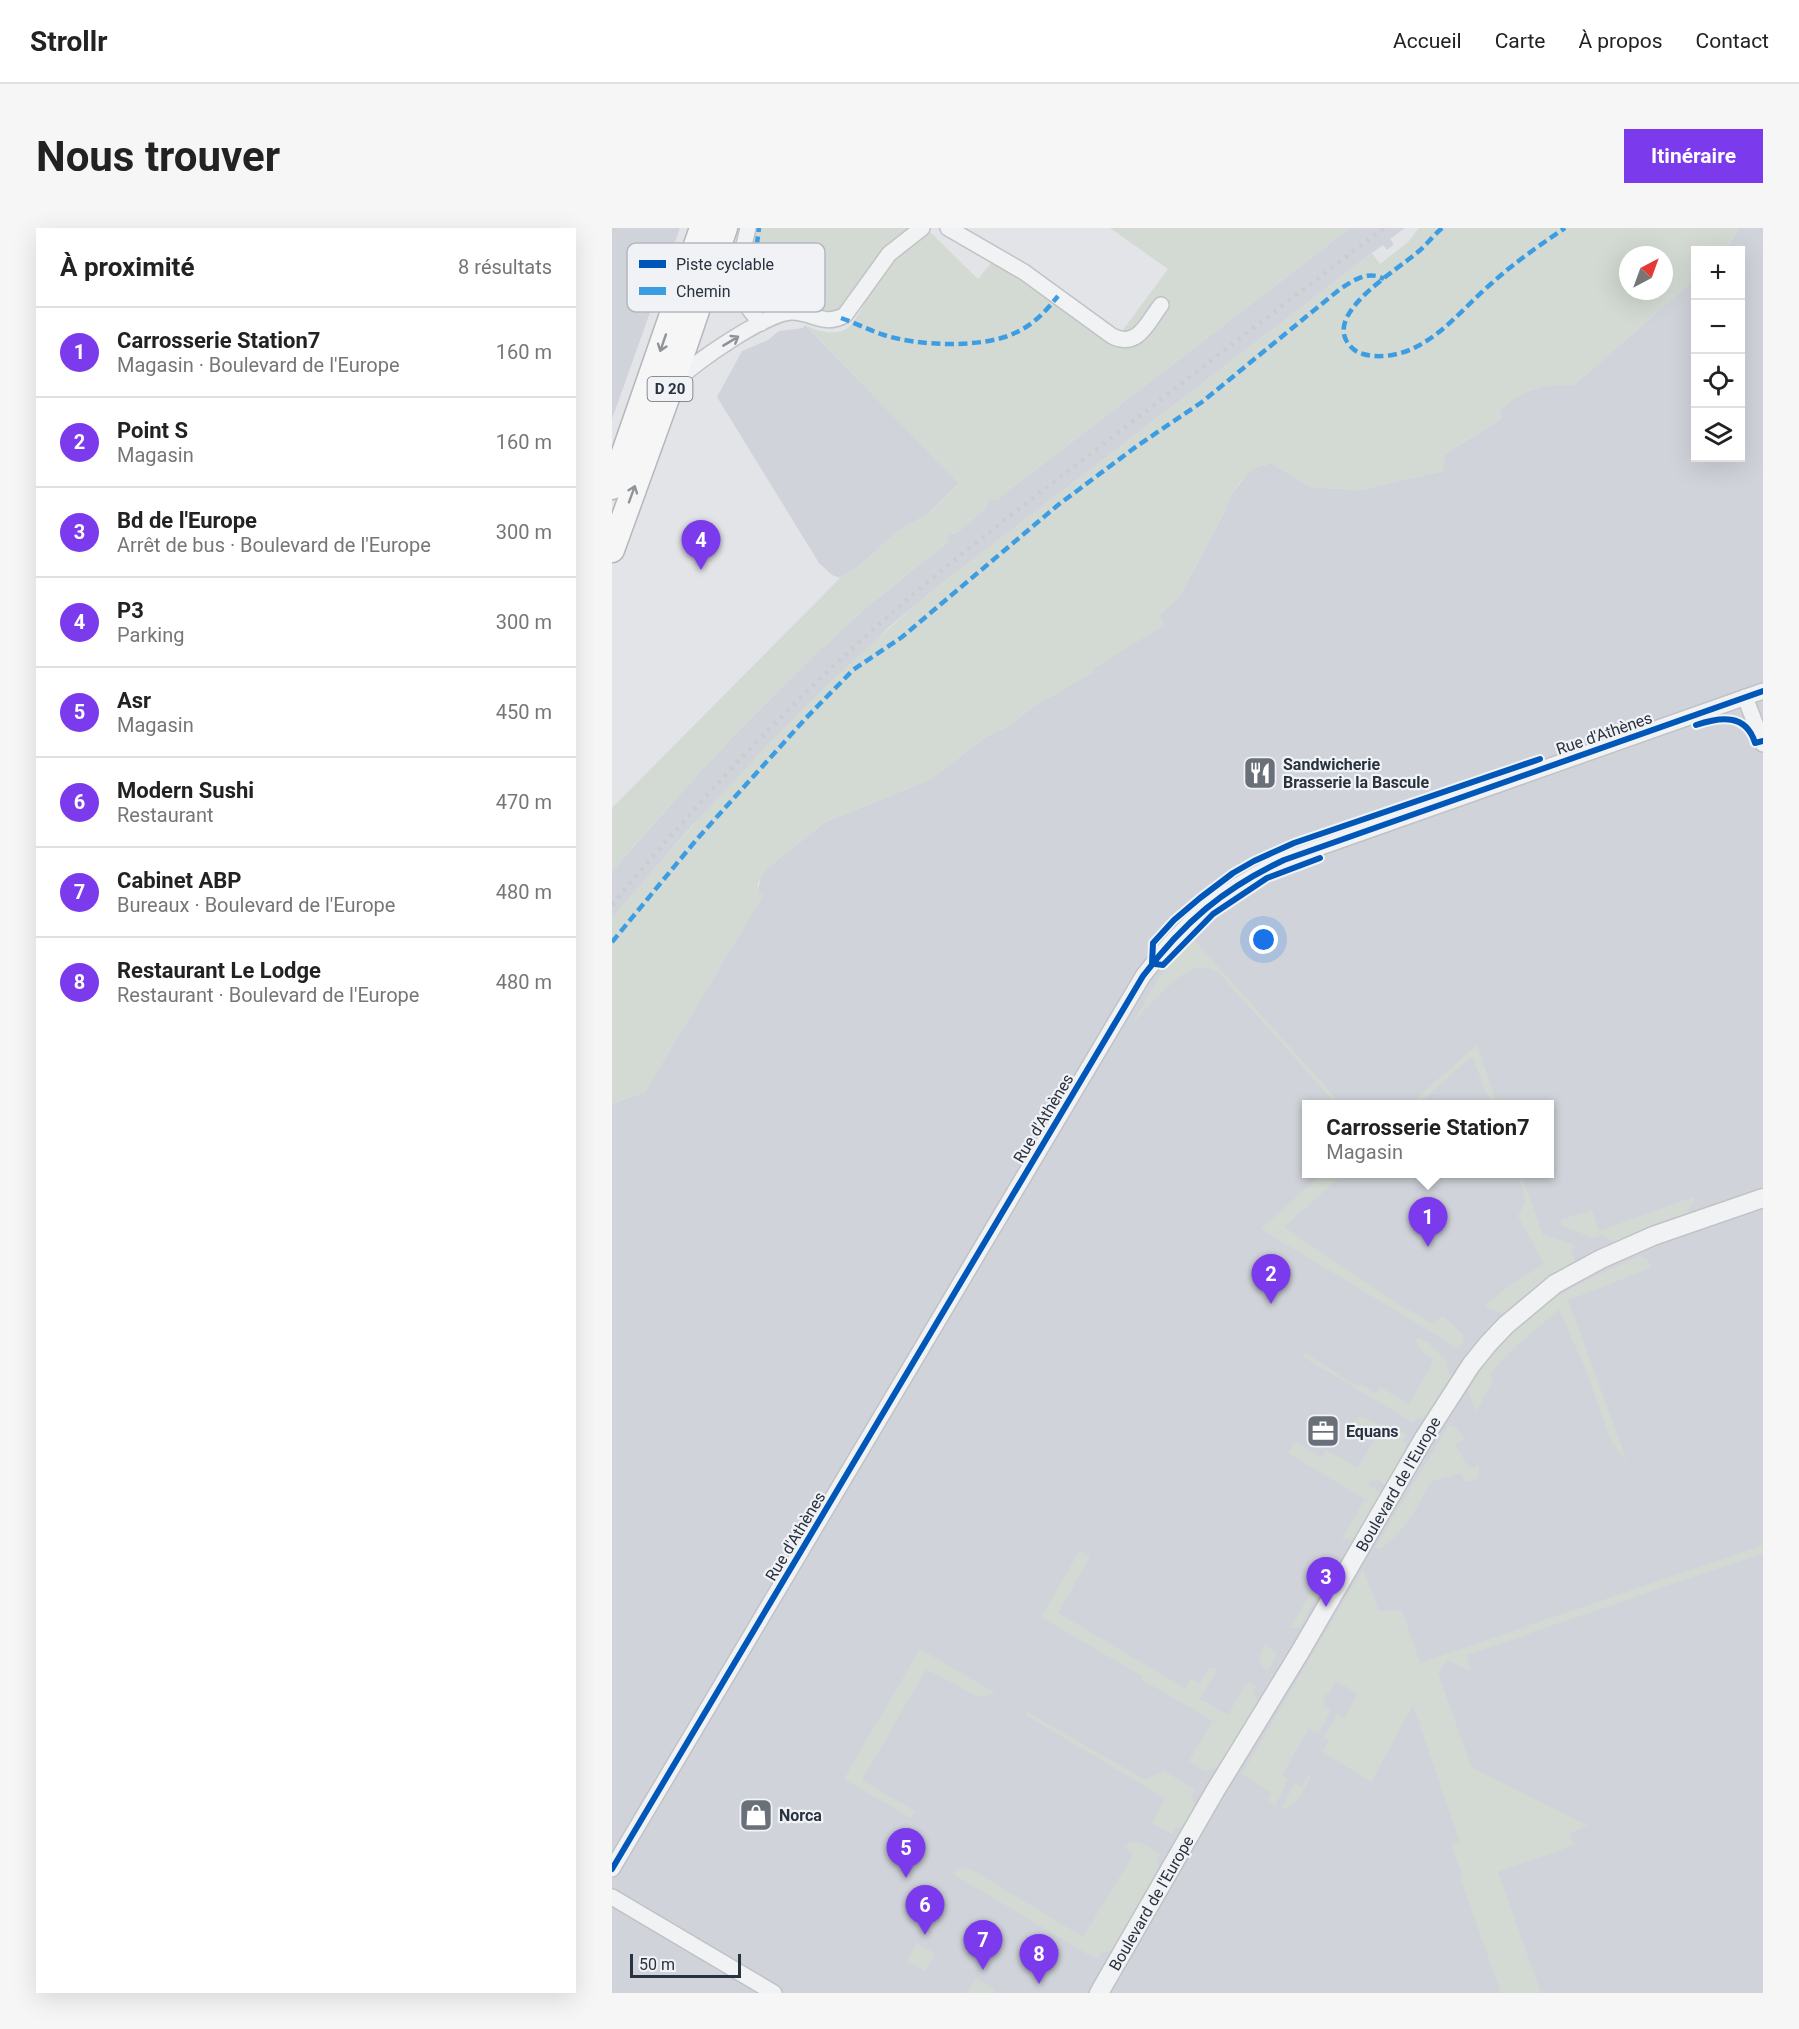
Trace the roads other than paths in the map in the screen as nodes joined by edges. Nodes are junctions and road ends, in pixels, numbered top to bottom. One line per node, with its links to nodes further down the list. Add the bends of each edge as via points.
1 (702, 228): 6 (highway, D 20, one-way to 6)
2 (725, 228): 7 (highway, D 20)
3 (748, 228): 8 (street)
4 (922, 228): 13 (street, via 889,254 845,315 837,320 792,312)
5 (948, 228): 9 (street, via 1024,272 1122,341 1138,336)
6 (697, 243)
7 (720, 243)
8 (745, 243)
9 (1161, 305)
10 (673, 312): 15 (highway, D 20, one-way to 15)
11 (696, 312): 14 (highway, D 20)
12 (752, 312): 13 (street)
13 (761, 323): 14 (street, one-way to 13, via 704,357)
14 (670, 387): 16 (highway, D 20, one-way to 14)
15 (612, 488)
16 (612, 549)
17 (1763, 691): 18 (street, Rue d'Athènes)
18 (1745, 697): 19 (street); 21 (street, Rue d'Athènes, via 1284,860 1229,891 1176,935 1143,976)
19 (1763, 744)
20 (1763, 1198): 24 (street, Boulevard de l'Europe, via 1653,1236 1601,1259 1555,1284 1488,1344 1424,1438)
21 (612, 1869)
22 (612, 1897): 23 (street)
23 (774, 1993)
24 (1098, 1993)

